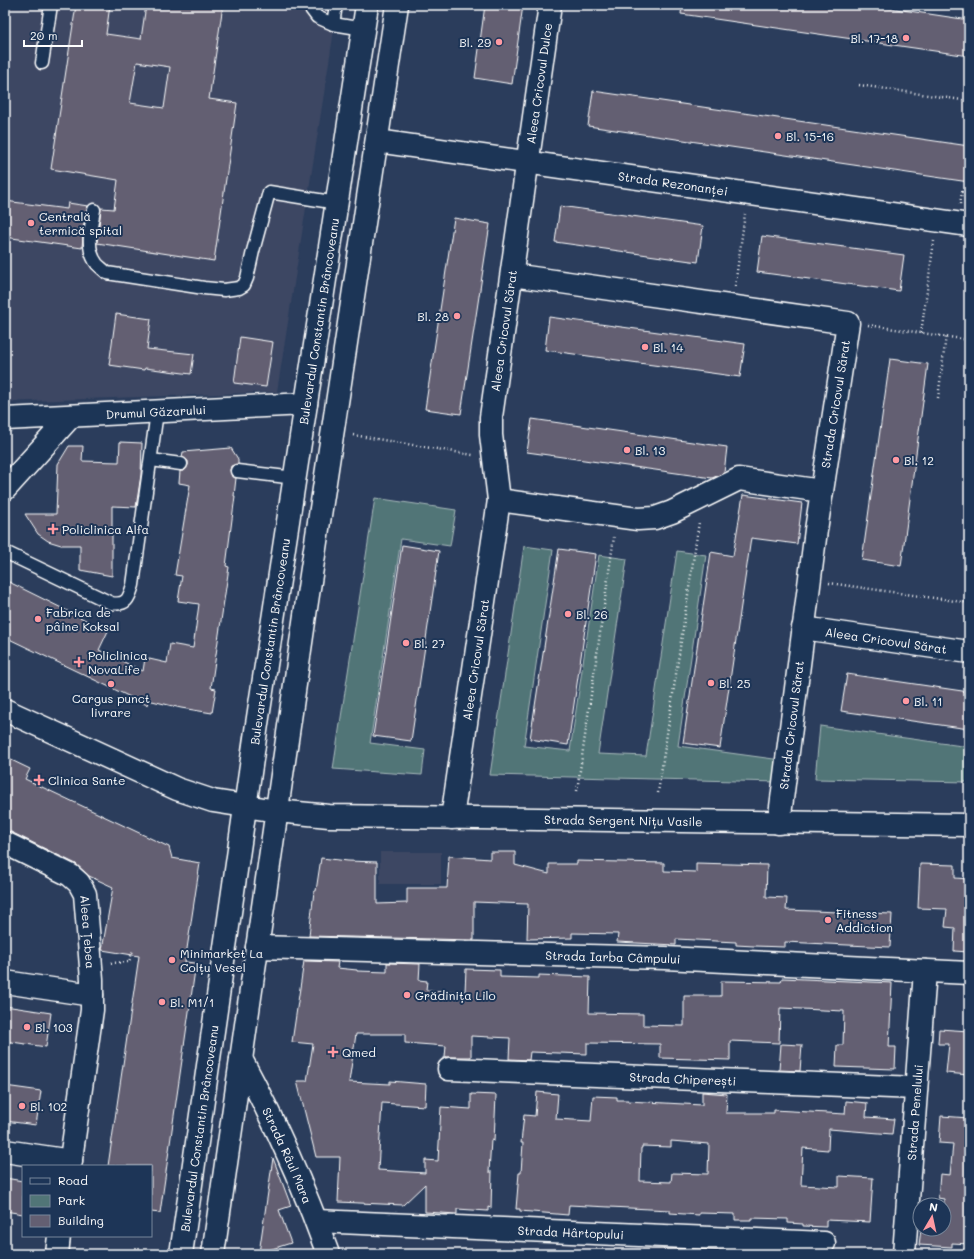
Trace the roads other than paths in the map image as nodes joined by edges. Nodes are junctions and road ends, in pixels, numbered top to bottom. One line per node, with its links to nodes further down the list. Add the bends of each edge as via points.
1 (51, 5): 10 (lane)
2 (308, 5): 7 (lane, via 317,17)
3 (336, 5): 7 (lane)
4 (367, 5): 8 (street, Bulevardul Constantin Brâncoveanu)
5 (397, 5): 9 (street)
6 (550, 5): 12 (street, Aleea Cricovul Dulce)
7 (333, 24): 8 (lane)
8 (364, 29): 9 (street); 13 (street, Bulevardul Constantin Brâncoveanu)
9 (392, 33): 11 (street)
10 (42, 63)
11 (376, 141): 12 (street, Strada Rezonanței); 33 (street)
12 (528, 162): 15 (street, Strada Rezonanței); 16 (street, Aleea Cricovul Sărat)
13 (337, 203): 14 (lane, via 269,192 247,278 244,285 231,290 107,273 97,264 92,253 90,238); 17 (street, Bulevardul Constantin Brâncoveanu)
14 (94, 210)
15 (969, 225)
16 (512, 275): 26 (street, Strada Cricovul Sărat, via 848,322); 27 (street, Aleea Cricovul Sărat, via 491,417)
17 (306, 404): 18 (street, Drumul Găzarului); 24 (street, Bulevardul Constantin Brâncoveanu)
18 (158, 412): 19 (street, Drumul Găzarului); 21 (lane)
19 (71, 416): 20 (street, Drumul Găzarului); 25 (street)
20 (5, 419)
21 (151, 460): 22 (lane); 28 (lane, via 133,585 126,602 111,603)
22 (181, 464)
23 (237, 471): 24 (lane)
24 (295, 478): 32 (street, Bulevardul Constantin Brâncoveanu)
25 (5, 489)
26 (822, 491): 27 (street, via 739,479 672,512 655,518 638,519); 29 (street, Strada Cricovul Sărat)
27 (499, 500): 34 (street, Aleea Cricovul Sărat)
28 (5, 552)
29 (803, 628): 30 (street, Aleea Cricovul Sărat); 35 (street, Strada Cricovul Sărat)
30 (969, 652)
31 (5, 710): 32 (street, Strada Sergent Nițu Vasile, via 177,788 213,801)
32 (245, 806): 33 (street, Strada Sergent Nițu Vasile); 52 (street, Bulevardul Constantin Brâncoveanu)
33 (277, 811): 34 (street, Strada Sergent Nițu Vasile, via 329,816); 38 (street)
34 (452, 818): 35 (street, Strada Sergent Nițu Vasile)
35 (779, 822): 36 (street, Strada Sergent Nițu Vasile)
36 (969, 825)
37 (5, 844): 42 (street, Aleea Țebea, via 70,874 79,882 85,894)
38 (257, 947): 39 (street, Strada Iarba Câmpului, via 665,958); 43 (street)
39 (925, 971): 40 (street, Strada Iarba Câmpului); 45 (street, Strada Penelului)
40 (969, 973)
41 (5, 982): 42 (street)
42 (92, 995): 47 (street, Aleea Țebea)
43 (241, 1059): 48 (street, Strada Râul Mara, via 271,1116); 53 (street)
44 (449, 1069): 45 (street, Strada Chiperești)
45 (916, 1088): 55 (street, Strada Penelului)
46 (5, 1151): 47 (street, Aleea Țebea)
47 (70, 1163)
48 (316, 1221): 50 (street, Strada Hârtopului); 54 (street, Strada Râul Mara)
49 (59, 1237): 51 (street)
50 (824, 1243)
51 (57, 1254)
52 (181, 1254)
53 (213, 1254)
54 (328, 1254)
55 (904, 1254)

